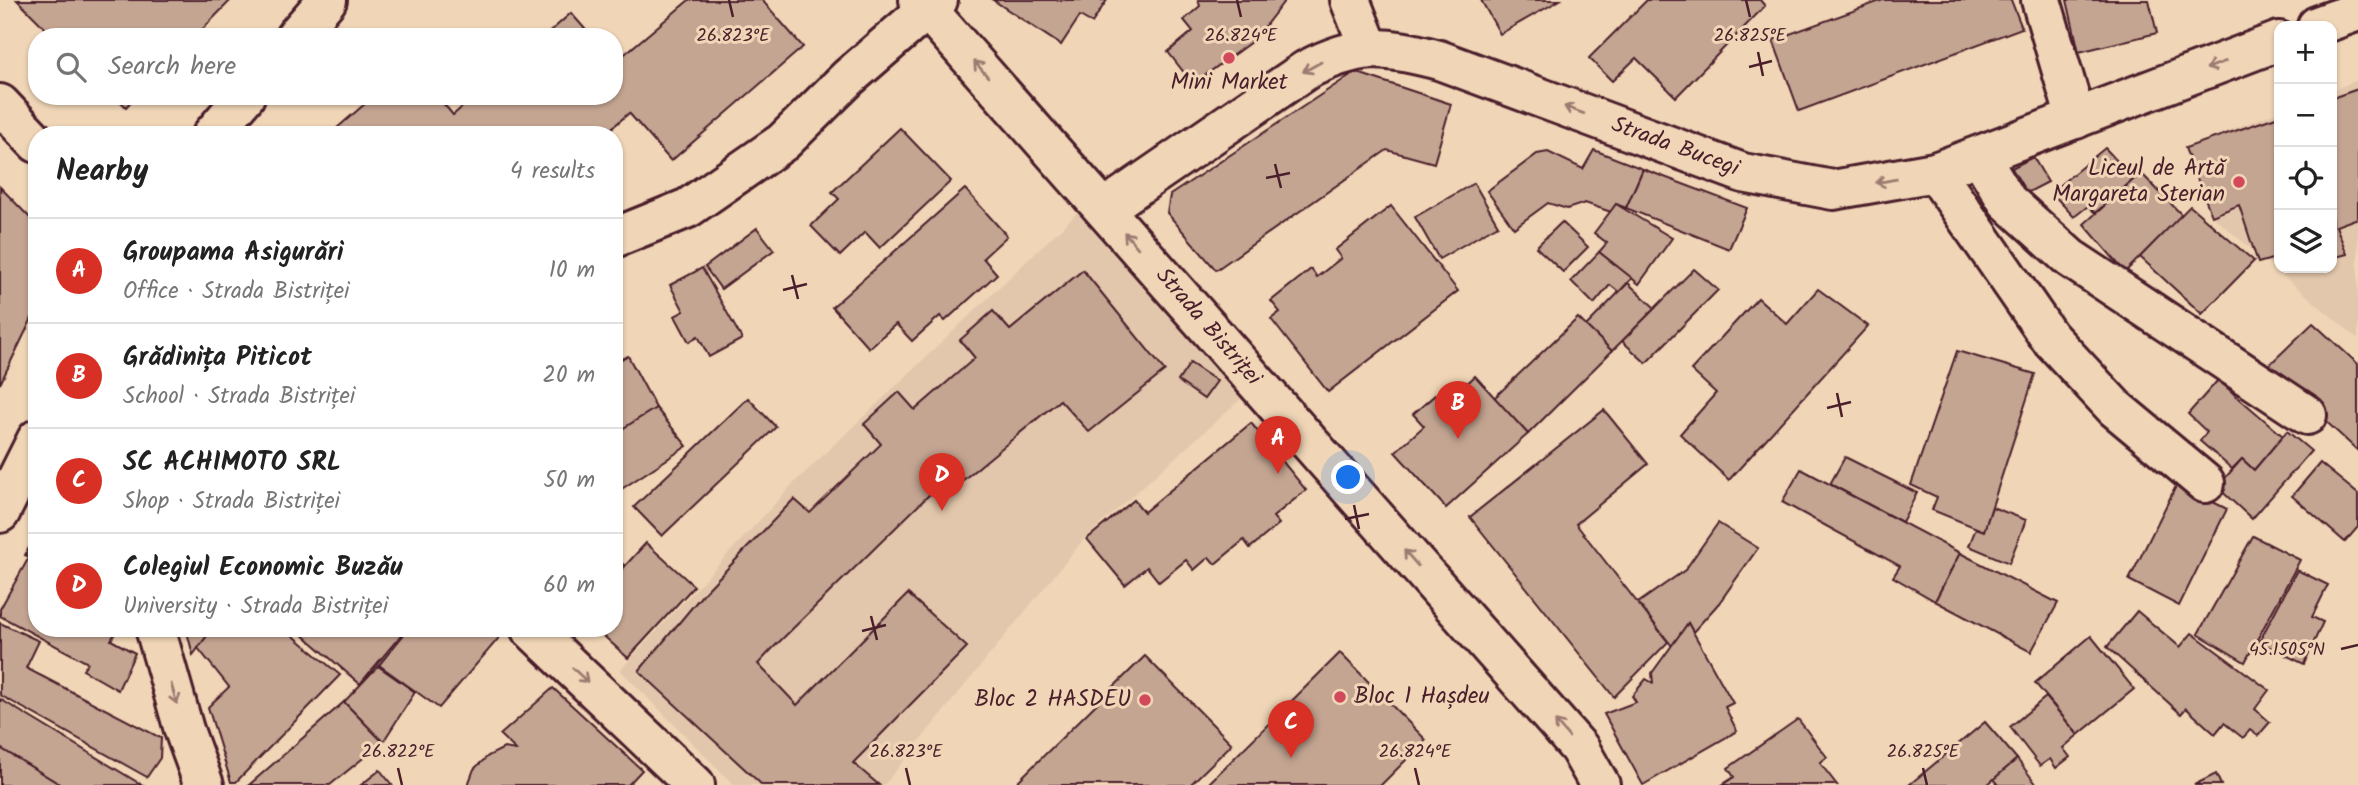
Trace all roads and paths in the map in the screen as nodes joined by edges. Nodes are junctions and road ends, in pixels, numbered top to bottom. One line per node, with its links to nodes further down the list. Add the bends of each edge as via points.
1 (327, 0): 7 (street)
2 (1350, 0): 9 (street)
3 (2041, 0): 12 (street)
4 (929, 3): 17 (street, Strada Bistriței, one-way to 4); 18 (street, via 783,142 688,208)
5 (2358, 11): 6 (street)
6 (2331, 21)
7 (303, 28)
8 (2274, 43): 12 (street, Strada Bucegi, one-way to 12)
9 (1369, 48): 16 (street, Strada Bucegi, one-way to 9, via 1833,190 1743,173 1439,60); 17 (street, Strada Bucegi, one-way to 17, via 1338,53 1306,70)
10 (0, 104): 14 (street)
11 (237, 105): 13 (street)
12 (2076, 119): 15 (street, Strada Bucegi)
13 (220, 126)
14 (28, 134)
15 (1980, 156): 16 (street, Strada Bucegi); 19 (street, via 2007,201 2070,258)
16 (1935, 172): 21 (street, via 2049,337 2115,408)
17 (1104, 209): 27 (street, Strada Bistriței, one-way to 17, via 1579,748)
18 (623, 233)
19 (2307, 415)
20 (28, 457): 22 (street)
21 (2205, 482)
22 (0, 513)
23 (158, 637): 25 (street, one-way to 25)
24 (539, 637): 26 (street, one-way to 26)
25 (204, 785)
26 (695, 785)
27 (1600, 785)

